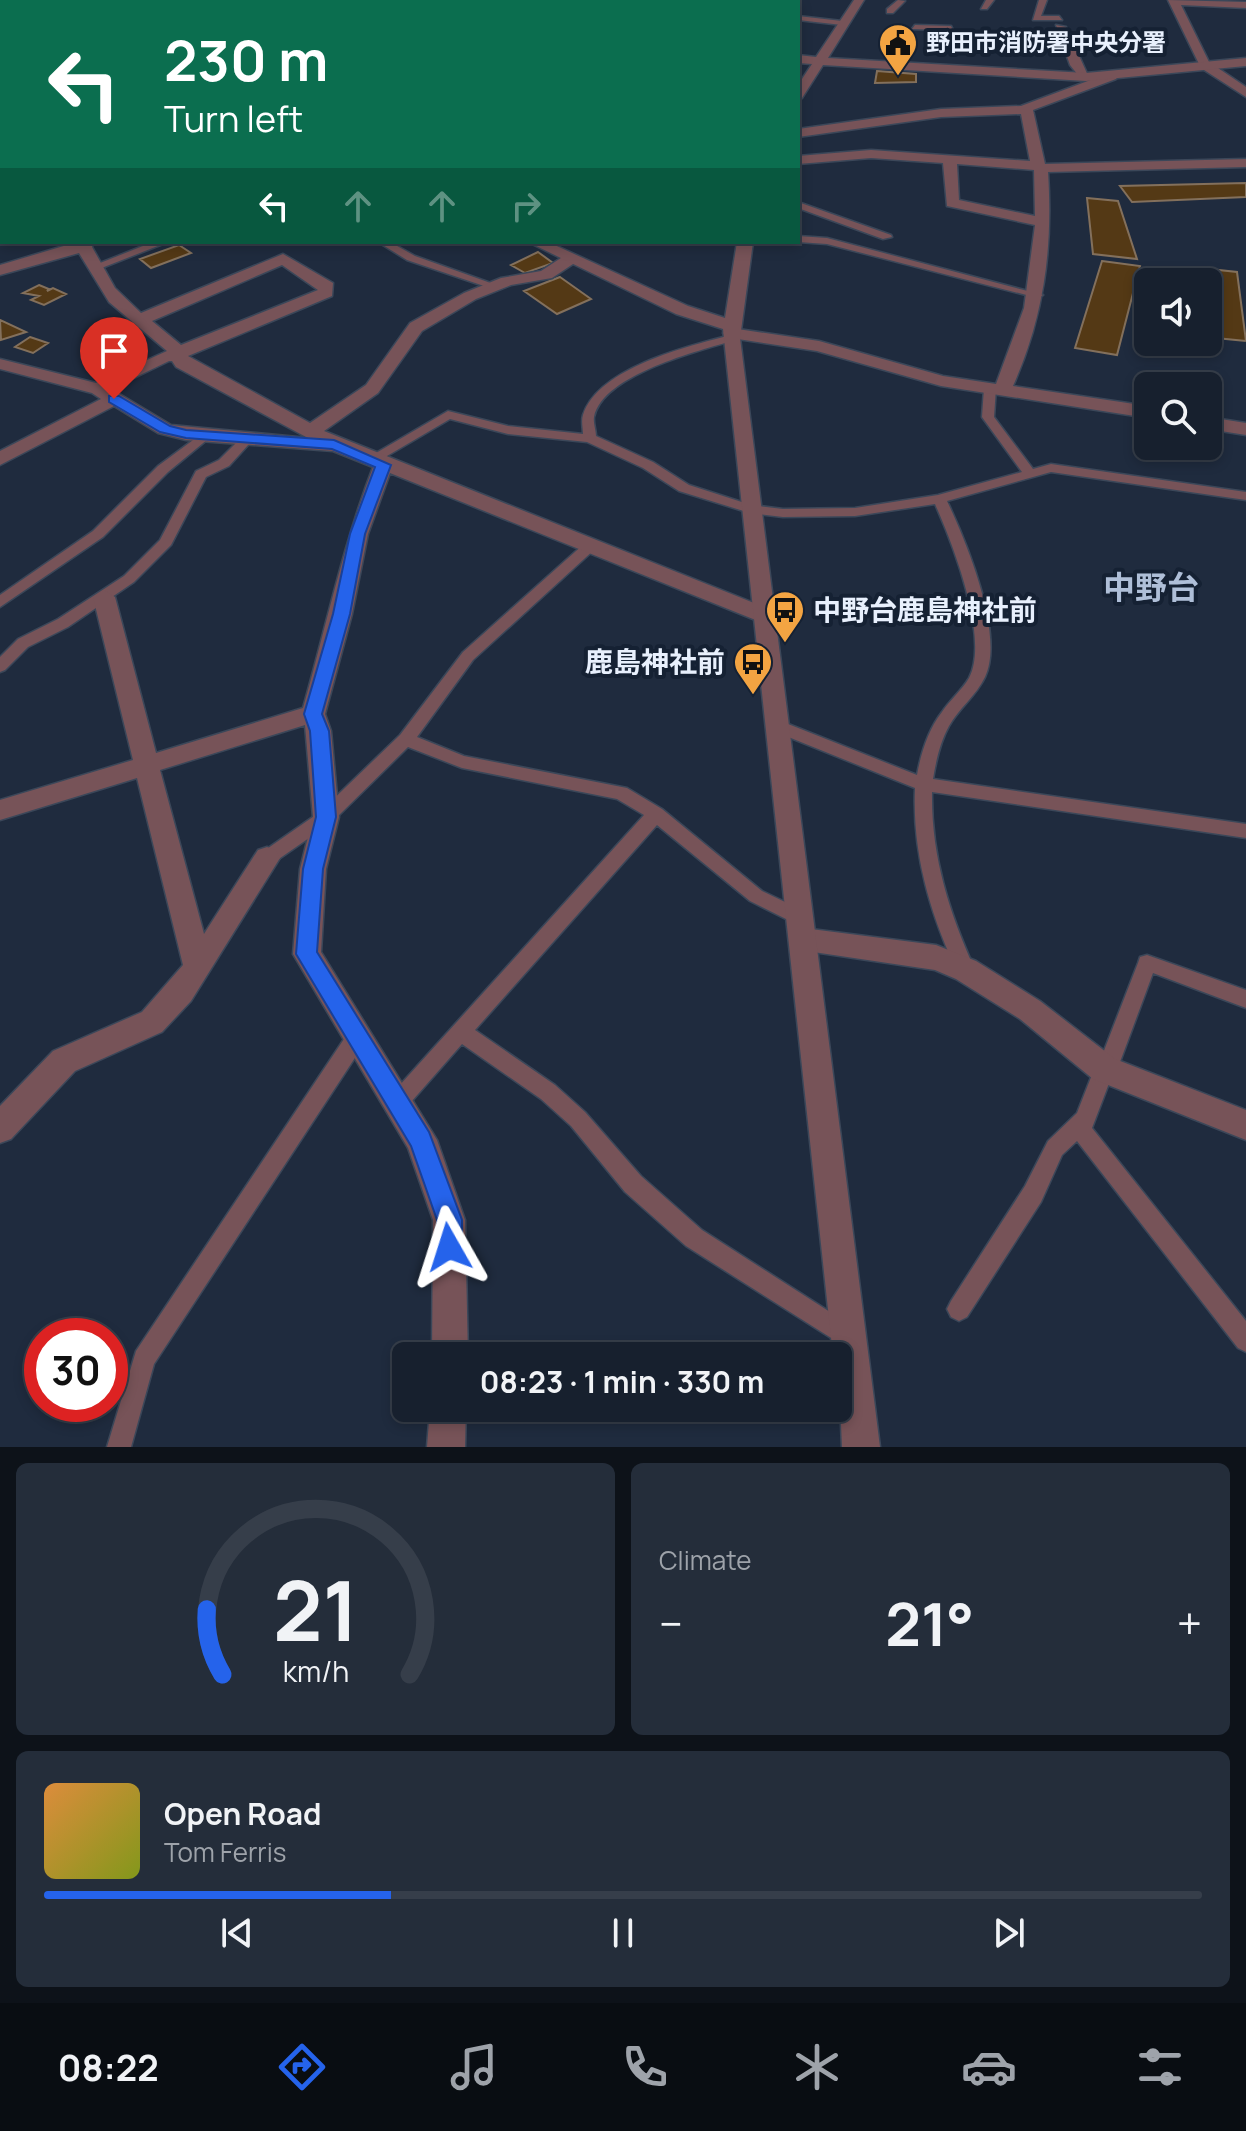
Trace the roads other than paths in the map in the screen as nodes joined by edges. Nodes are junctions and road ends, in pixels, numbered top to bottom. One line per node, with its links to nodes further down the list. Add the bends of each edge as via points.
1 (859, 0): 9 (street)
2 (900, 0): 7 (lane)
3 (1043, 0): 11 (lane, via 1036,18)
4 (1164, 0): 5 (street)
5 (1173, 0): 6 (street); 15 (street)
6 (1246, 5)
7 (890, 11)
8 (800, 18): 9 (lane)
9 (842, 23): 13 (street)
10 (915, 27): 11 (lane, via 948,28 954,38)
11 (1061, 27): 17 (street)
12 (800, 59): 13 (street)
13 (819, 61): 17 (street); 18 (street)
14 (1246, 62): 15 (street)
15 (1206, 65): 16 (street); 19 (street)
16 (1112, 76): 17 (street); 20 (street)
17 (1086, 77)
18 (800, 92)
19 (1246, 93)
20 (1026, 110): 21 (street, via 950,112); 25 (street)
21 (800, 133)
22 (950, 159): 23 (street, via 871,154); 25 (street); 27 (street, via 952,203)
23 (800, 160)
24 (1246, 163): 25 (street)
25 (1039, 167): 27 (street)
26 (800, 206): 28 (lane)
27 (1042, 222): 39 (street)
28 (887, 237)
29 (800, 239): 39 (lane, via 827,241)
30 (85, 244): 36 (street); 37 (street)
31 (158, 244): 36 (lane)
32 (386, 244): 38 (lane, via 411,258)
33 (545, 244): 35 (street)
34 (745, 244): 41 (street)
35 (573, 250): 38 (street, via 546,275); 41 (street, via 593,270)
36 (95, 267): 40 (street, via 122,307)
37 (0, 270)
38 (494, 286): 49 (street, via 416,327 372,389)
39 (1038, 295): 44 (street, via 1023,347)
40 (140, 320): 42 (street); 42 (street, via 283,259 327,286 326,293)
41 (731, 332): 44 (street, via 819,346 941,381); 51 (lane, via 621,378 601,394 591,411 586,428); 59 (street)
42 (180, 354): 45 (street, via 165,356); 49 (street, via 182,363)
43 (3, 367): 45 (street)
44 (996, 389): 46 (street); 56 (lane, via 988,417)
45 (106, 394): 50 (street, via 165,429); 54 (street)
46 (1134, 410)
47 (1222, 425): 48 (street)
48 (1246, 429)
49 (311, 431): 53 (street)
50 (204, 436): 52 (street); 62 (lane, via 98,534)
51 (590, 438): 55 (lane, via 508,430 448,415); 59 (lane, via 684,488)
52 (245, 441): 53 (street); 61 (lane, via 224,463 201,474 166,542)
53 (334, 444): 55 (street)
54 (0, 459)
55 (377, 462): 60 (street); 65 (street)
56 (1030, 474): 57 (lane, via 1072,469); 58 (lane)
57 (1246, 496)
58 (939, 499): 59 (lane, via 855,512); 69 (lane, via 979,610 980,670 939,729)
59 (750, 509): 63 (street)
60 (590, 546): 63 (street); 67 (lane, via 468,656)
61 (104, 597): 64 (lane, via 23,643); 68 (street)
62 (0, 602)
63 (766, 616): 66 (street)
64 (0, 666)
65 (313, 714): 68 (street); 72 (street)
66 (777, 726): 69 (lane); 75 (street)
67 (406, 739): 71 (lane, via 462,762 621,793); 72 (lane)
68 (146, 762): 70 (street); 76 (street)
69 (922, 784): 73 (lane); 77 (lane, via 926,849 941,908)
70 (0, 810)
71 (656, 814): 75 (lane); 79 (lane)
72 (326, 817): 74 (lane); 80 (street, via 313,869 307,954)
73 (1246, 831)
74 (267, 858): 76 (street)
75 (802, 929): 77 (street, via 936,958); 87 (street)
76 (198, 967): 85 (street, via 152,1022 64,1061)
77 (966, 970): 81 (street, via 1030,1010)
78 (1246, 999): 81 (lane, via 1147,963)
79 (461, 1032): 82 (lane); 87 (lane, via 548,1092 633,1184 694,1238)
80 (357, 1037): 82 (street); 91 (lane, via 144,1359)
81 (1106, 1070): 83 (lane); 84 (street)
82 (397, 1103): 89 (street, via 421,1140 449,1220)
83 (1084, 1120): 86 (lane, via 1055,1148 1033,1194); 88 (lane, via 1081,1130)
84 (1246, 1125)
85 (0, 1128)
86 (959, 1309)
87 (848, 1337): 93 (street)
88 (1246, 1340)
89 (450, 1342)
90 (447, 1422): 92 (street)
91 (119, 1447)
92 (446, 1447)
93 (861, 1447)

